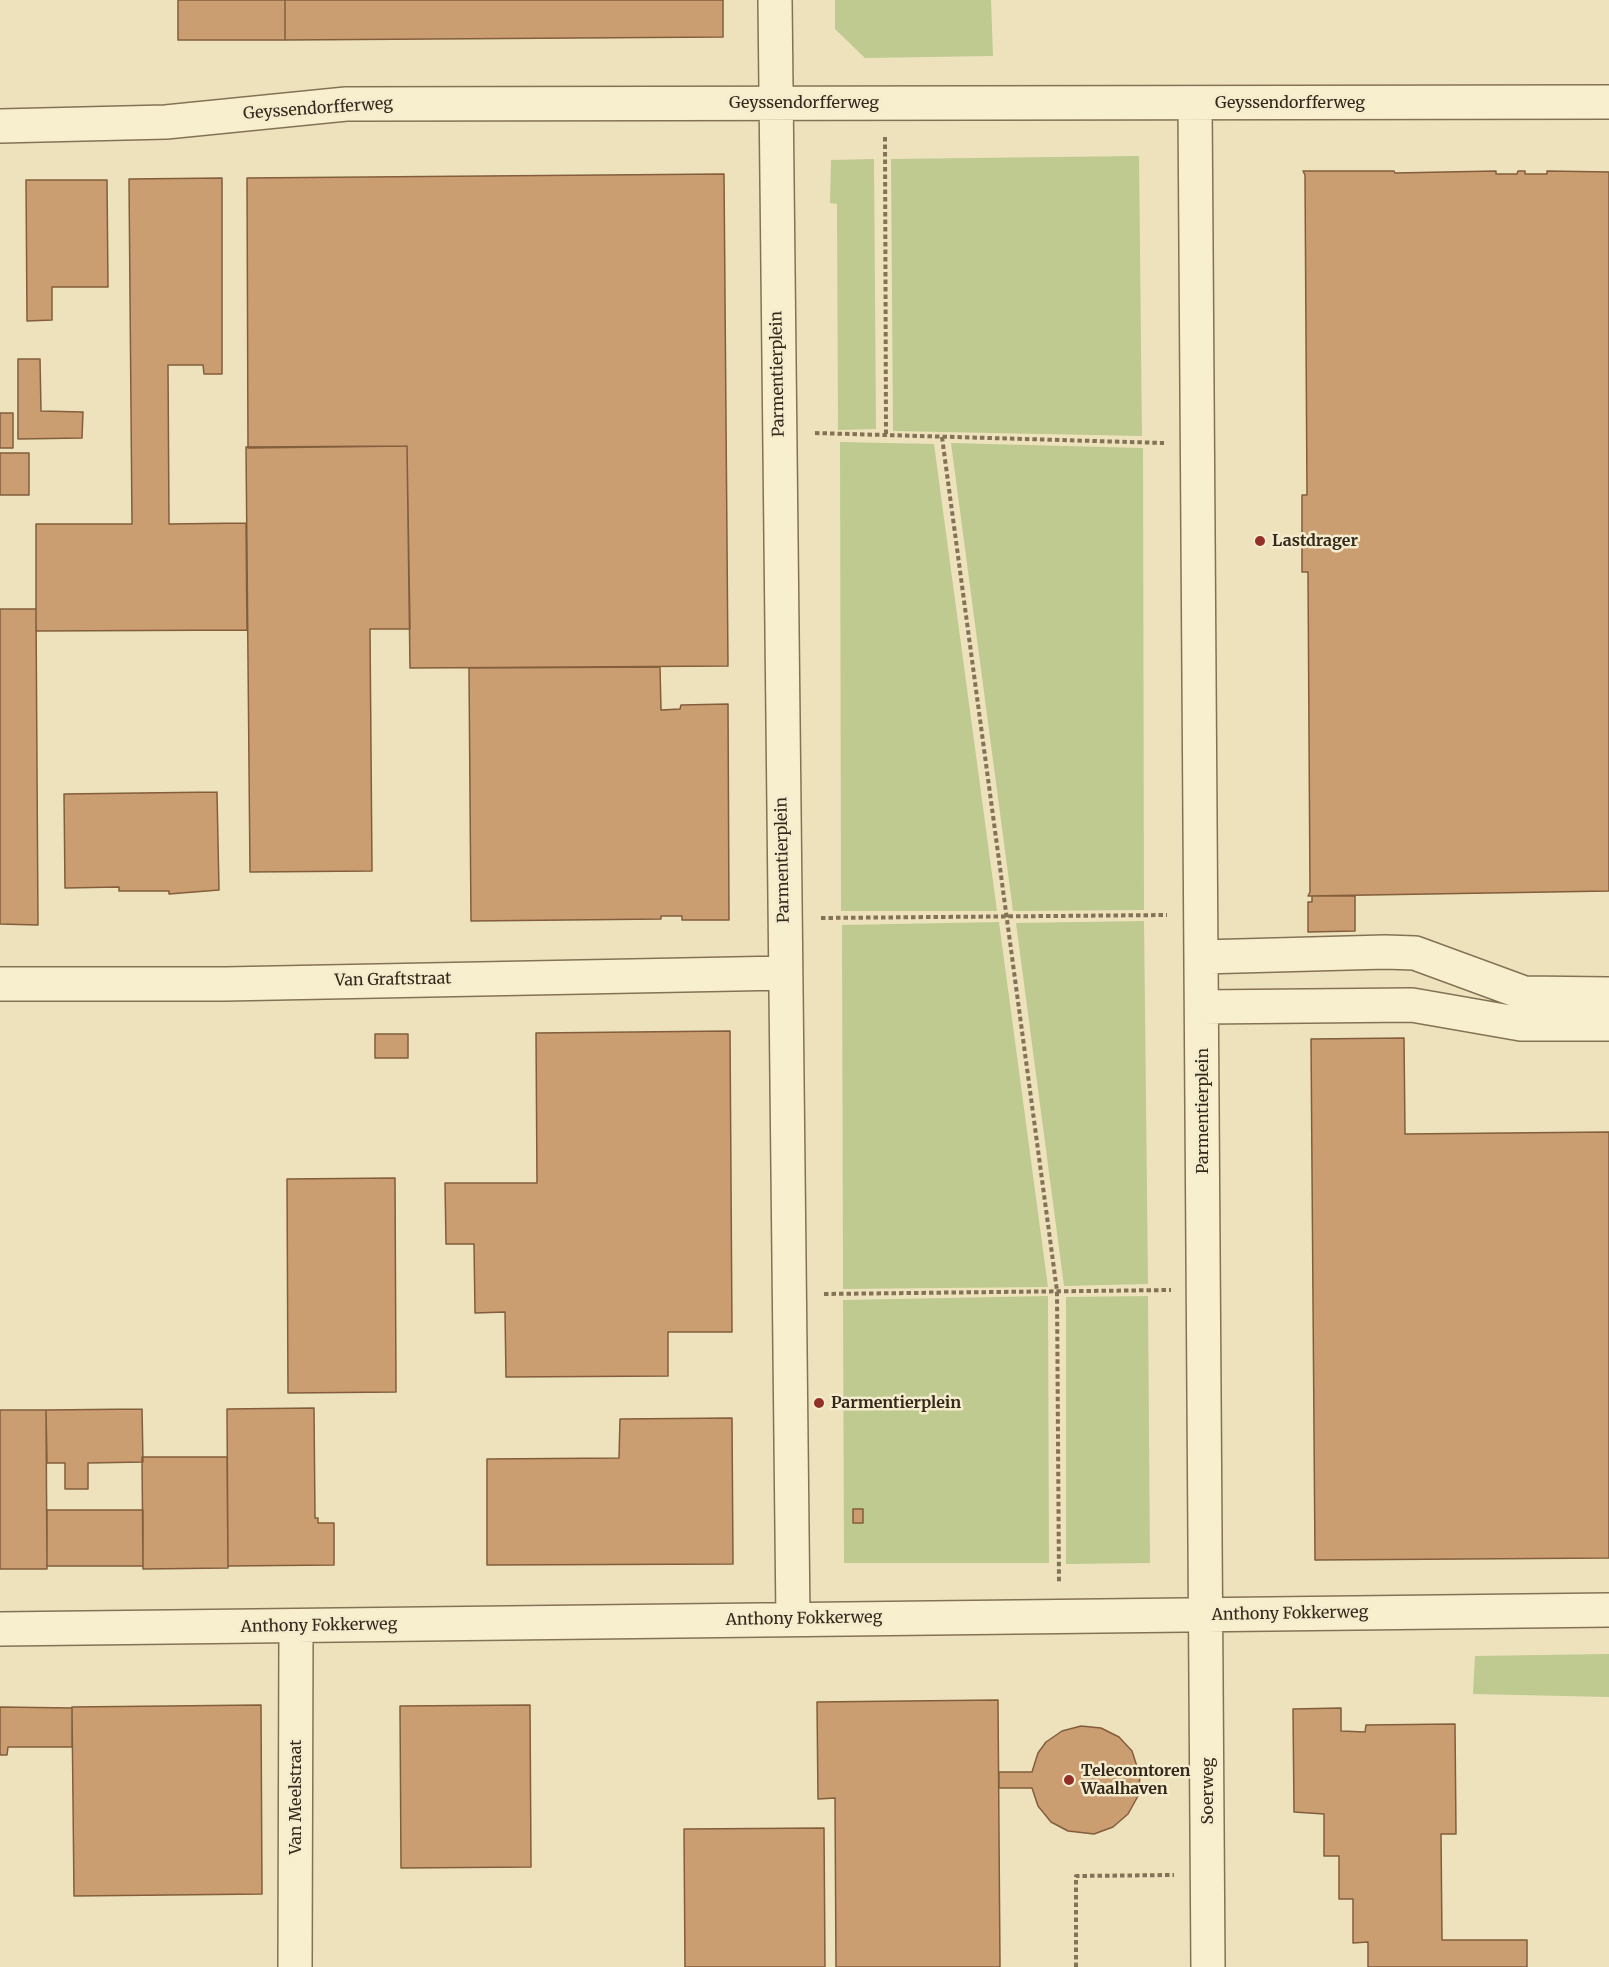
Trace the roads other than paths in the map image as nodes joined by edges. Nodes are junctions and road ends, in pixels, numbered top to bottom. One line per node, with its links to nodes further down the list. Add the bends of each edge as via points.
1 (775, 0): 2 (street, Parmentierplein)
2 (775, 102): 4 (street, Geyssendorfferweg); 5 (street, Geyssendorfferweg, via 346,104 166,122); 7 (street, Parmentierplein)
3 (1609, 102): 4 (street, Geyssendorfferweg)
4 (1195, 103): 6 (street, Parmentierplein)
5 (0, 126)
6 (1202, 957): 9 (street, via 1415,953 1524,993); 10 (street, Parmentierplein)
7 (785, 973): 8 (street, Van Graftstraat, via 225,984); 14 (street, Parmentierplein)
8 (0, 984)
9 (1609, 994)
10 (1202, 1007): 11 (street, via 1412,1005 1521,1024); 13 (street, Parmentierplein)
11 (1609, 1024)
12 (1609, 1610): 13 (street, Anthony Fokkerweg)
13 (1207, 1615): 14 (street, Anthony Fokkerweg); 18 (street, Soerweg)
14 (793, 1619): 15 (street, Anthony Fokkerweg)
15 (296, 1627): 16 (street, Anthony Fokkerweg); 17 (street, Van Meelstraat)
16 (0, 1629)
17 (295, 1967)
18 (1208, 1967)

